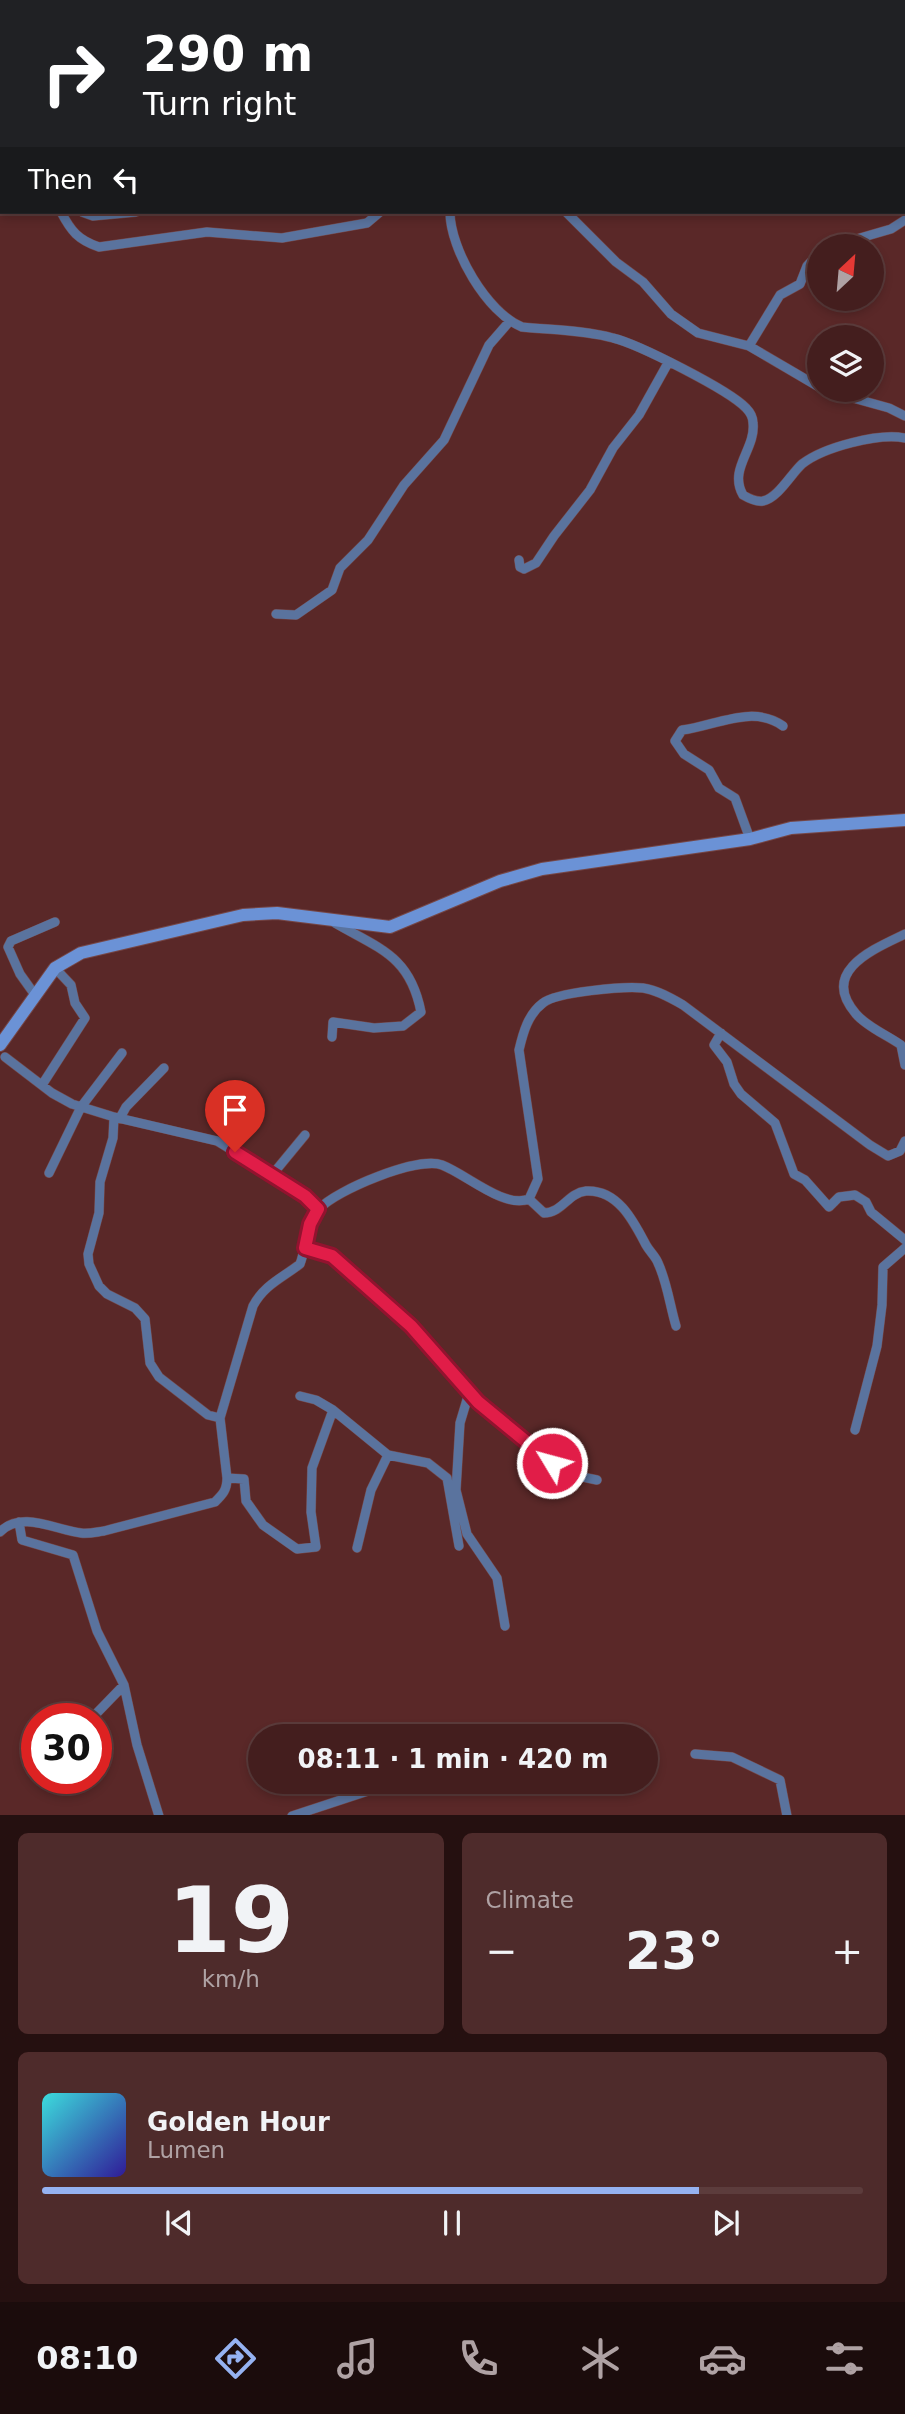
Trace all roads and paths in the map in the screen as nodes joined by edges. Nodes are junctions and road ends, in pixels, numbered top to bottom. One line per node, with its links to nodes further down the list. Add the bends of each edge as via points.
1 (62, 214): 4 (street, via 73,234 99,247 207,232 282,238 367,223)
2 (88, 214): 3 (street)
3 (114, 214)
4 (378, 214)
5 (450, 214): 10 (street, via 452,236 462,258 491,303)
6 (568, 214): 11 (street, via 680,320 698,333)
7 (905, 220): 8 (street)
8 (874, 234)
9 (807, 266): 11 (street, via 800,284 780,295)
10 (509, 321): 12 (street, via 522,327 611,337); 18 (street, via 489,345 444,440 404,485 368,540 340,568 332,590 296,615)
11 (749, 346): 13 (street)
12 (668, 363): 16 (street, via 749,411 752,433 738,476 743,495 751,500 771,497 805,462 819,456 877,436); 17 (street, via 639,415 537,564 524,569)
13 (807, 380)
14 (867, 402): 15 (street)
15 (905, 416)
16 (905, 438)
17 (519, 560)
18 (276, 614)
19 (783, 726): 21 (street, via 775,720 737,717 682,730 675,741 684,754 709,770 719,788 735,798)
20 (905, 820): 21 (main road, via 791,828)
21 (750, 839): 22 (main road, via 542,869 500,881 390,927)
22 (327, 918): 25 (main road, via 243,915 81,953); 28 (street, via 396,958 416,987 421,1012 403,1027 333,1022)
23 (55, 922): 26 (street, via 11,941 8,947)
24 (905, 934): 31 (street, via 863,954 849,970 844,985 855,1014 901,1045)
25 (55, 968): 26 (main road); 33 (street, via 71,985 85,1018)
26 (35, 995): 29 (main road)
27 (721, 1033): 37 (street, via 888,1156 900,1151); 40 (street, via 683,1005 643,988 545,1000 524,1030 519,1050 538,1179); 42 (street, via 714,1045 727,1062 734,1084 748,1103 775,1124 794,1174 829,1207 838,1197 855,1195)
28 (331, 1037)
29 (3, 1051): 33 (street)
30 (122, 1053): 34 (street)
31 (905, 1065)
32 (164, 1068): 35 (street)
33 (42, 1085): 34 (street)
34 (81, 1107): 35 (street); 38 (street)
35 (117, 1118): 39 (street, via 217,1141); 49 (street, via 100,1182 89,1264 107,1294 135,1308 145,1319 150,1363 159,1377 208,1415)
36 (305, 1135): 39 (street)
37 (905, 1141)
38 (49, 1172)
39 (272, 1175): 41 (street)
40 (528, 1199): 41 (street, via 509,1201 440,1164 429,1163 363,1184); 45 (street, via 544,1213 551,1213 575,1194 589,1191 628,1209 658,1262)
41 (318, 1209): 43 (street)
42 (905, 1240)
43 (305, 1248): 46 (street, via 332,1256 411,1326); 49 (street, via 300,1264 271,1282 253,1306)
44 (905, 1248): 50 (street, via 883,1267 877,1346)
45 (676, 1326)
46 (469, 1393): 53 (street, via 552,1463 573,1475); 58 (street, via 460,1423 456,1490 467,1534 497,1578)
47 (300, 1396): 48 (street)
48 (333, 1410): 51 (street); 52 (street, via 312,1468 316,1547 297,1549 262,1525 246,1501 244,1479)
49 (220, 1418): 52 (street)
50 (855, 1430)
51 (388, 1455): 56 (street, via 428,1464 447,1478); 57 (street, via 371,1490)
52 (227, 1478): 54 (street, via 227,1488 215,1502 104,1531 85,1534)
53 (597, 1480)
54 (19, 1522): 55 (street); 59 (street, via 22,1541 73,1555 97,1631)
55 (1, 1528)
56 (459, 1546)
57 (357, 1548)
58 (505, 1626)
59 (124, 1685): 60 (street); 63 (street, via 136,1745)
60 (107, 1703)
61 (695, 1754): 65 (street, via 733,1757 780,1780)
62 (358, 1794): 64 (street)
63 (159, 1815)
64 (292, 1815)
65 (787, 1815)

